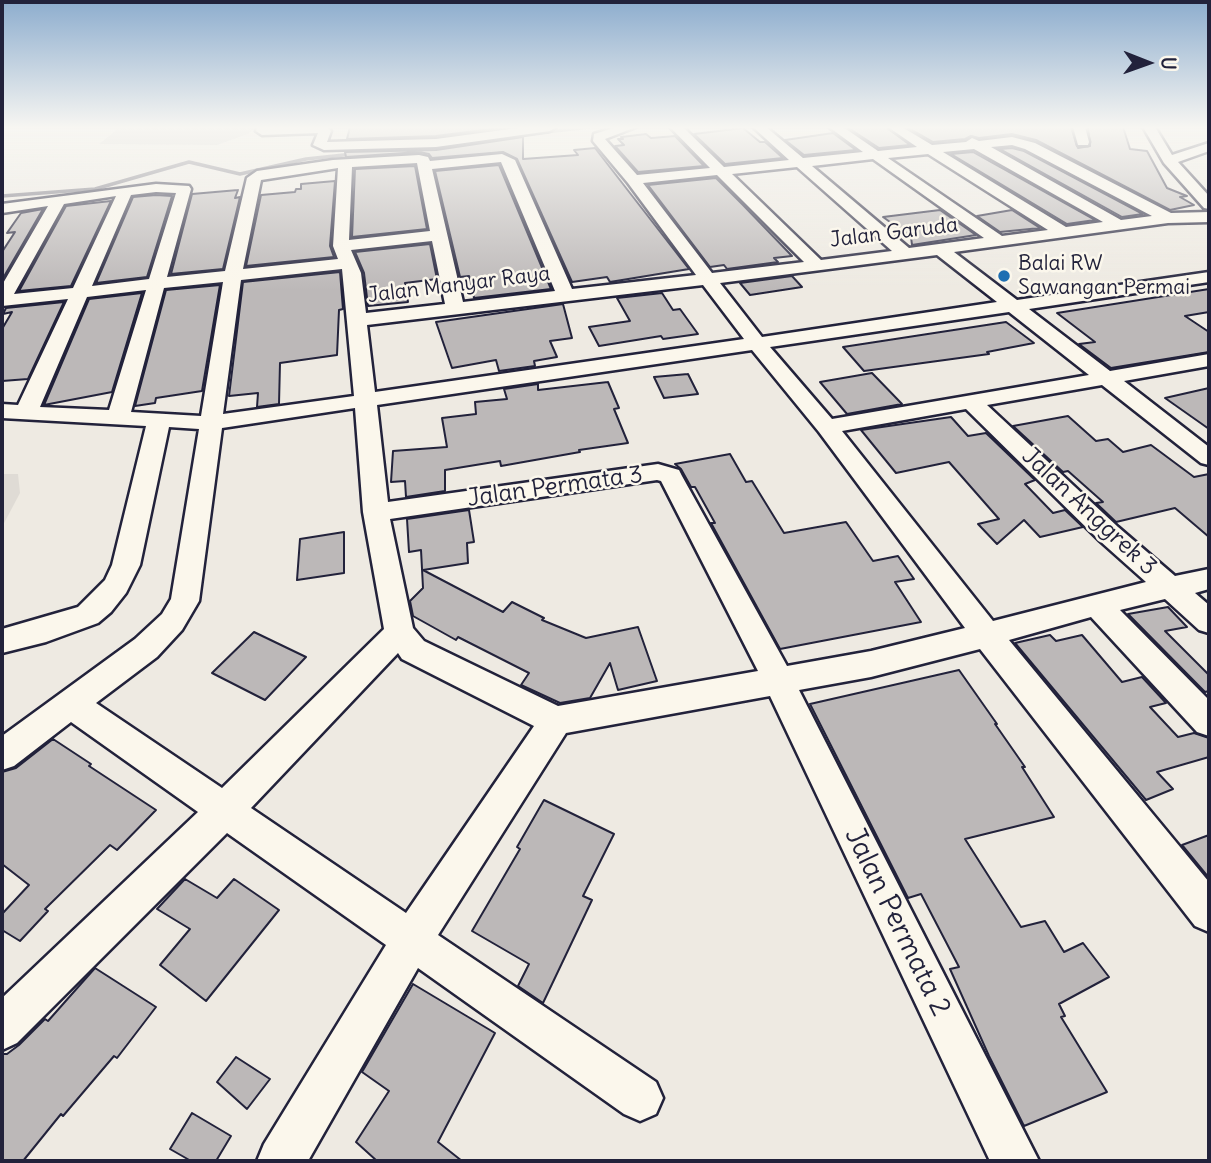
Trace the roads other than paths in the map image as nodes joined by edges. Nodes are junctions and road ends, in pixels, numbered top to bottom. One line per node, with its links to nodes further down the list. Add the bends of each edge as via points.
1 (253, 181): 26 (street)
2 (345, 181): 23 (street)
3 (427, 181): 20 (street)
4 (517, 181): 31 (street)
5 (634, 181): 28 (street)
6 (731, 181): 25 (street)
7 (821, 181): 24 (street)
8 (913, 181): 21 (street)
9 (981, 181): 19 (street)
10 (1044, 181): 18 (street)
11 (1098, 181): 17 (street)
12 (1187, 181): 15 (street)
13 (125, 192): 14 (street); 29 (street, via 184,189); 30 (street)
14 (59, 200): 16 (street); 32 (street)
15 (1209, 207): 17 (street, Jalan Garuda)
16 (2, 208)
17 (1168, 218): 18 (street, Jalan Garuda)
18 (1119, 225): 19 (street, Jalan Garuda)
19 (1066, 234): 21 (street, Jalan Garuda)
20 (439, 235): 23 (street); 34 (street)
21 (1000, 242): 22 (street, Jalan Garuda)
22 (941, 250): 24 (street, Jalan Garuda); 33 (street)
23 (344, 254): 26 (street); 35 (street, via 352,273)
24 (906, 254): 25 (street, Jalan Garuda)
25 (817, 266): 28 (street, Jalan Garuda)
26 (233, 274): 29 (street); 45 (street)
27 (1209, 277): 33 (street)
28 (709, 279): 31 (street, Jalan Garuda); 36 (street)
29 (158, 283): 30 (street); 43 (street)
30 (82, 292): 32 (street); 42 (street)
31 (565, 295): 34 (street, Jalan Manyar Raya)
32 (2, 300)
33 (1014, 307): 36 (street); 38 (street)
34 (455, 308): 35 (street, Jalan Manyar Raya)
35 (358, 320): 40 (street)
36 (758, 345): 40 (street); 46 (street)
37 (1209, 360): 38 (street)
38 (1103, 378): 39 (street); 47 (street)
39 (970, 400): 46 (street); 50 (street, Jalan Anggrek 3)
40 (364, 401): 45 (street); 48 (street)
41 (2, 411): 42 (street)
42 (26, 413): 43 (street)
43 (118, 418): 44 (street)
44 (159, 420): 45 (street); 55 (street, via 126,565 116,586 88,615)
45 (211, 423): 57 (street, via 185,601 146,648)
46 (827, 426): 54 (street)
47 (1209, 458)
48 (376, 512): 53 (street); 56 (street, Jalan Permata 3, via 658,472 670,476)
49 (1209, 579): 50 (street)
50 (1170, 587): 51 (street); 52 (street, Jalan Anggrek 3)
51 (1097, 604): 54 (street); 59 (street)
52 (1209, 622)
53 (399, 632): 58 (street, via 413,650); 61 (street)
54 (987, 635): 56 (street); 62 (street)
55 (2, 640)
56 (779, 682): 58 (street); 67 (street, Jalan Permata 2)
57 (71, 704): 60 (street); 61 (street)
58 (556, 721): 63 (street)
59 (1209, 722)
60 (2, 755)
61 (224, 811): 63 (street); 64 (street)
62 (1209, 912)
63 (413, 938): 65 (street); 66 (street)
64 (2, 1028)
65 (640, 1098)
66 (281, 1161)
67 (1014, 1161)

